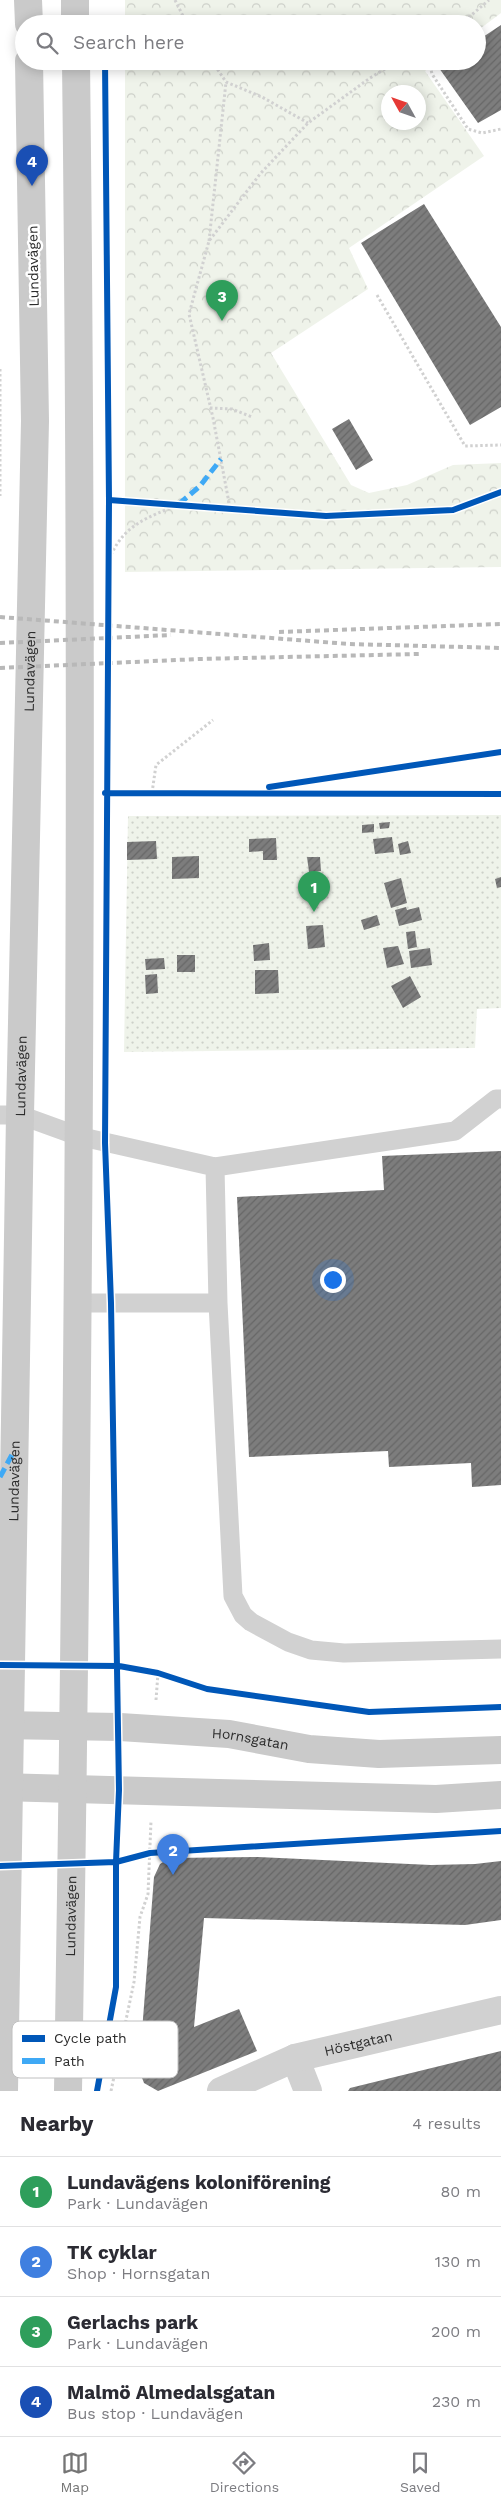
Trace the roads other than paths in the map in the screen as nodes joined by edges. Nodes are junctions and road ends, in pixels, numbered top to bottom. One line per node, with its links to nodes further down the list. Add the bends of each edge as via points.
1 (28, 0): 3 (main road)
2 (75, 0): 4 (main road)
3 (29, 15)
4 (75, 15)
5 (29, 70): 8 (main road, Lundavägen, via 35,421)
6 (76, 70): 9 (main road, Lundavägen, via 80,421)
7 (501, 1099): 10 (lane, via 496,1099 455,1130)
8 (10, 1115): 9 (lane); 14 (main road, Lundavägen)
9 (78, 1136): 10 (lane); 11 (main road, Lundavägen)
10 (215, 1168): 12 (lane)
11 (79, 1303): 12 (lane); 15 (main road, Lundavägen)
12 (218, 1303): 13 (lane, via 233,1596 243,1615 288,1642 310,1650 344,1653)
13 (501, 1649)
14 (5, 1725): 15 (main road, Hornsgatan); 17 (main road, Lundavägen)
15 (72, 1725): 16 (main road, Hornsgatan, via 229,1734 309,1749 371,1753); 18 (main road, Lundavägen)
16 (501, 1750)
17 (5, 1787): 18 (main road); 20 (main road, Lundavägen)
18 (72, 1788): 19 (main road, via 436,1799); 22 (main road, Lundavägen)
19 (501, 1795)
20 (3, 1935): 25 (main road, Lundavägen)
21 (501, 2010): 23 (street, Höstgatan)
22 (69, 2021)
23 (295, 2058): 27 (street, Höstgatan); 28 (street)
24 (68, 2078): 26 (main road, Lundavägen)
25 (4, 2091)
26 (68, 2091)
27 (221, 2091)
28 (308, 2091)

